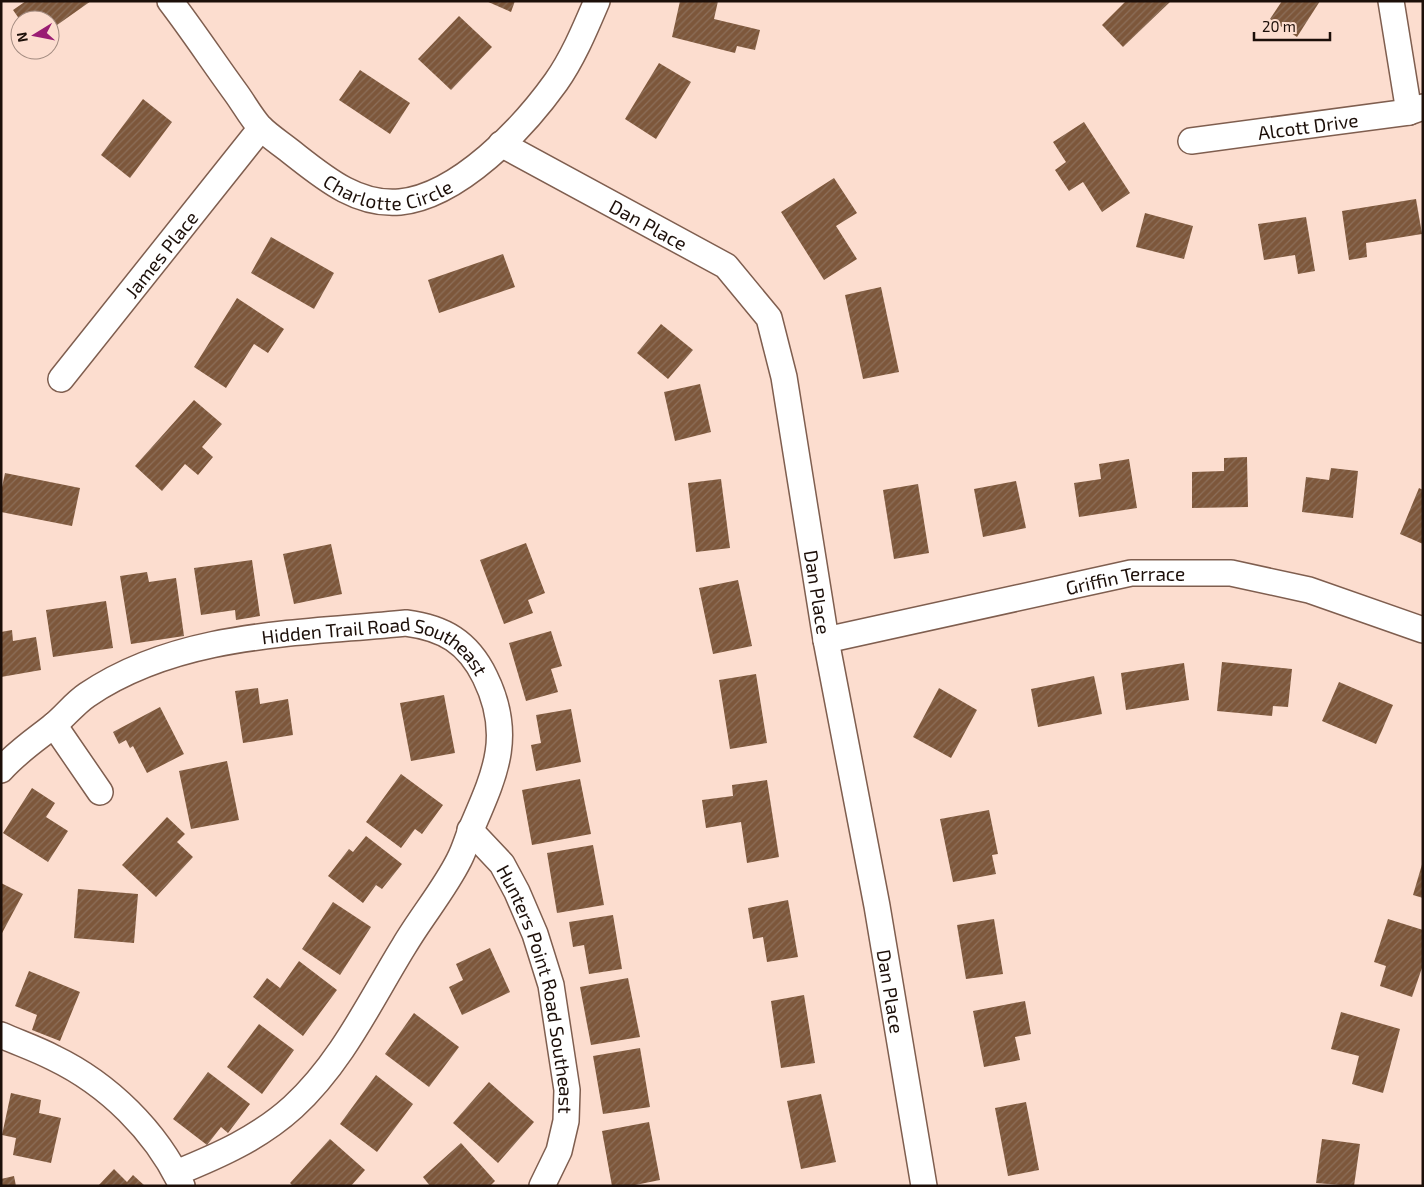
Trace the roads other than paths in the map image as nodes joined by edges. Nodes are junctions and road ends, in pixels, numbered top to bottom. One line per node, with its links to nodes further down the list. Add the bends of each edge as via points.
1 (170, 1): 5 (street, Charlotte Circle)
2 (597, 1): 7 (street, Charlotte Circle, via 584,32 556,81)
3 (1391, 1): 4 (street)
4 (1416, 110): 6 (street, Alcott Drive)
5 (261, 128): 7 (street, Charlotte Circle, via 345,191 372,200 400,202 428,195 448,185); 8 (street, James Place)
6 (1191, 141)
7 (501, 144): 10 (street, Dan Place, via 726,266 769,318 784,377)
8 (61, 379)
9 (1423, 630): 10 (street, Griffin Terrace, via 1309,590 1231,572 1131,574)
10 (826, 640): 18 (street, Dan Place)
11 (54, 725): 12 (street, Hidden Trail Road Southeast); 13 (street); 14 (street, Hidden Trail Road Southeast, via 86,696 130,671 176,653 235,640 406,623 427,626 466,648 492,692 499,721 499,751 493,777)
12 (5, 757)
13 (100, 792)
14 (470, 830): 16 (street, Hidden Trail Road Southeast, via 460,860 323,1076 293,1107 259,1134); 17 (street, Hunters Point Road Southeast, via 502,864 517,892 551,985 567,1090 566,1121 559,1151)
15 (1, 1035): 16 (street, via 54,1058 92,1080 149,1134)
16 (179, 1179)
17 (542, 1186)
18 (924, 1186)

